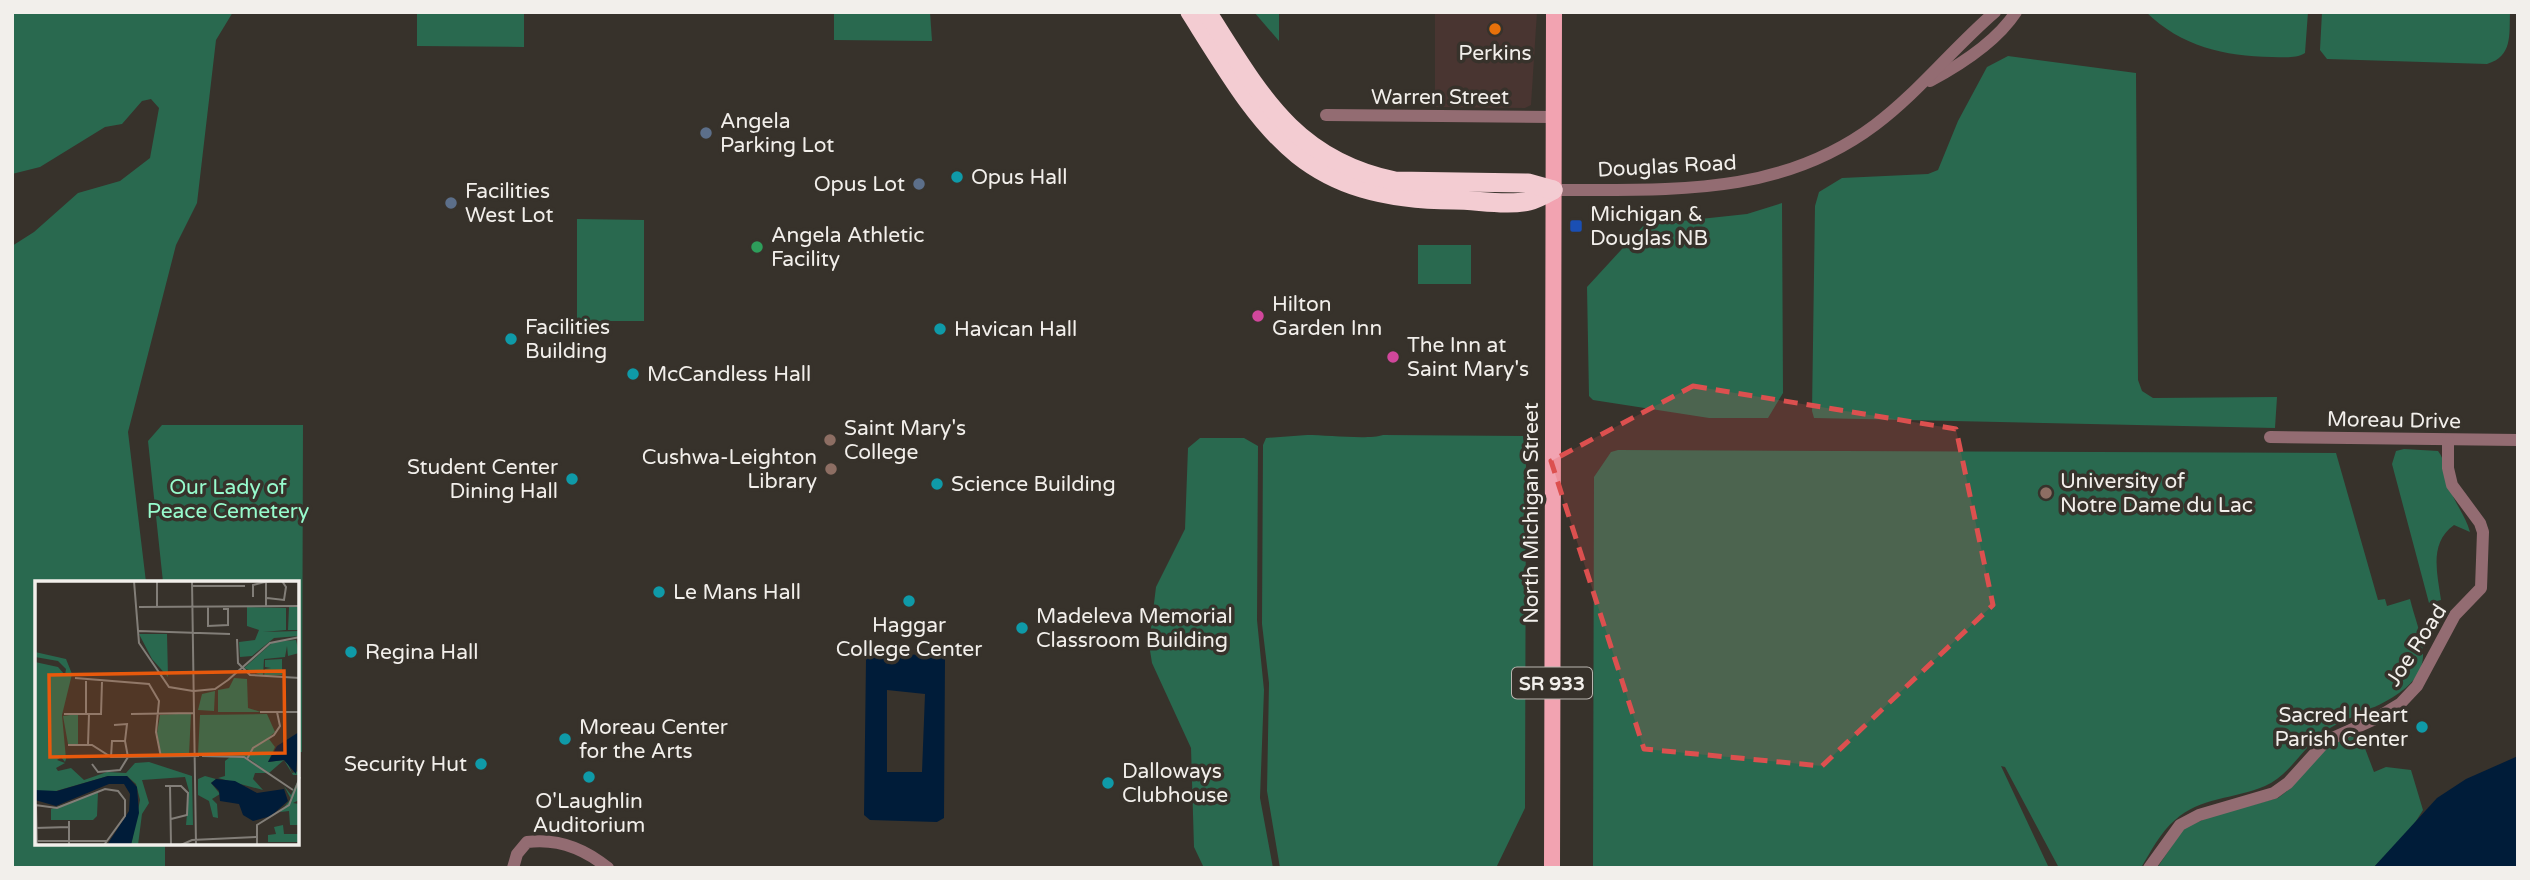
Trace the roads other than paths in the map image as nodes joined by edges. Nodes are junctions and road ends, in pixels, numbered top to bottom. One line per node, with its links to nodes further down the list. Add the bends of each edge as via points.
1 (1190, 12): 9 (highway, via 1271,133 1301,159 1340,181 1384,196 1426,200 1529,201)
2 (1207, 12): 9 (highway, via 1280,120 1331,160 1395,181 1528,183)
3 (1554, 12): 8 (main road, SR 933)
4 (1995, 12): 6 (street, Douglas Road, via 1945,57)
5 (2016, 12): 6 (street, Douglas Road, via 1954,68)
6 (1923, 84): 9 (street, Douglas Road, via 1847,143 1782,173 1726,186)
7 (1326, 115): 8 (street, Warren Street)
8 (1553, 117): 9 (main road, North Michigan Street / SR 933)
9 (1553, 190): 15 (main road, North Michigan Street / SR 933)
10 (2270, 437): 11 (street, Moreau Drive)
11 (2448, 440): 12 (street, Moreau Drive); 16 (street, Joe Road, via 2452,485 2483,532 2481,588 2449,625 2417,687 2384,715 2326,741 2274,793 2199,814 2180,825)
12 (2518, 440)
13 (513, 868): 14 (street, via 527,842 536,841 569,845)
14 (608, 868)
15 (1552, 868)
16 (2149, 868)

